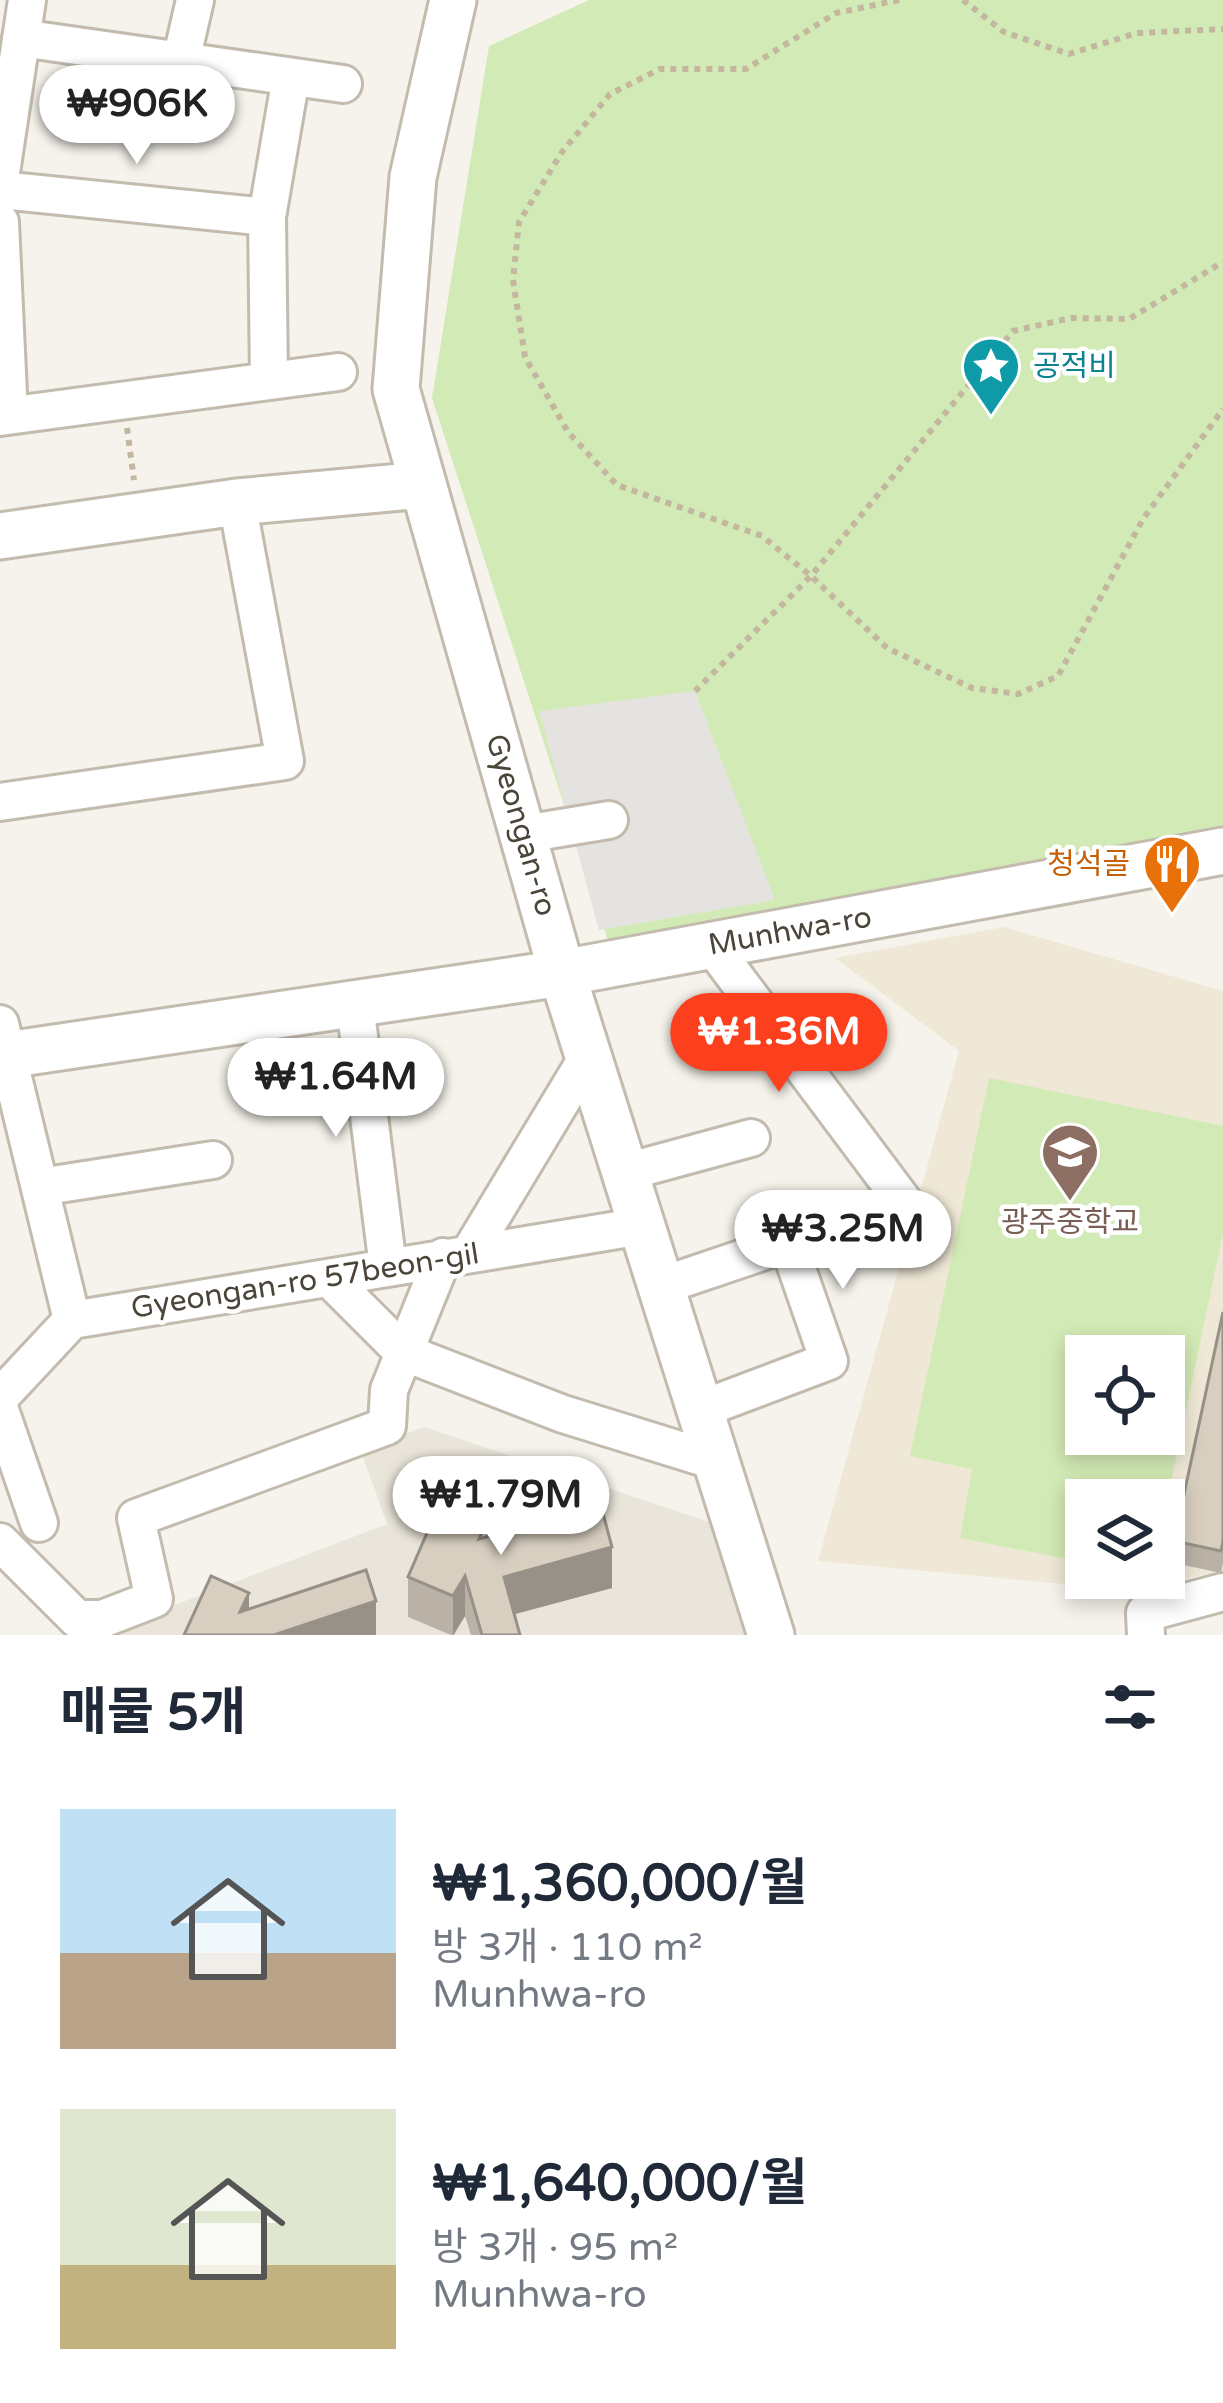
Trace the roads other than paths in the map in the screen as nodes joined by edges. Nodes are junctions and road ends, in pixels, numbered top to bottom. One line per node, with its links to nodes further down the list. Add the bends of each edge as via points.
1 (28, 0): 4 (street)
2 (194, 0): 5 (street)
3 (453, 0): 15 (street, Gyeongan-ro, via 413,177 396,388)
4 (21, 38): 5 (street); 8 (street)
5 (182, 61): 6 (street)
6 (291, 77): 7 (street); 10 (street)
7 (343, 84)
8 (0, 179)
9 (0, 190): 10 (street)
10 (267, 217): 13 (street)
11 (0, 222): 14 (street)
12 (338, 372): 13 (street)
13 (268, 381): 14 (street)
14 (5, 416)
15 (423, 485): 16 (street); 20 (street, Gyeongan-ro)
16 (237, 502): 17 (street); 18 (street, via 285,761)
17 (0, 536)
18 (0, 802)
19 (609, 820): 20 (street)
20 (524, 834): 23 (street, Gyeongan-ro)
21 (1223, 851): 22 (street, Munhwa-ro)
22 (712, 946): 23 (street, Munhwa-ro); 31 (street)
23 (562, 974): 24 (street, Munhwa-ro); 26 (street, Gyeongan-ro)
24 (356, 1005): 25 (street, Munhwa-ro); 34 (street)
25 (3, 1045): 30 (street, Munhwa-ro)
26 (589, 1055): 29 (street, Gyeongan-ro); 33 (street)
27 (751, 1138): 29 (street)
28 (212, 1160): 30 (street)
29 (626, 1172): 32 (street, Gyeongan-ro)
30 (40, 1186): 37 (street, Munhwa-ro)
31 (903, 1202)
32 (642, 1226): 33 (street, Gyeongan-ro 57beon-gil); 36 (street, Gyeongan-ro)
33 (456, 1255): 34 (street, Gyeongan-ro 57beon-gil); 38 (street)
34 (388, 1268): 35 (street, Gyeongan-ro 57beon-gil)
35 (330, 1279): 37 (street, Gyeongan-ro 57beon-gil); 38 (street)
36 (661, 1286): 41 (street, Gyeongan-ro); 41 (street, via 788,1244 829,1361)
37 (72, 1320): 39 (street)
38 (403, 1352): 42 (street); 44 (street, via 387,1426 136,1518 154,1600 77,1619)
39 (0, 1397)
40 (0, 1410): 43 (street)
41 (699, 1410): 42 (street, Gyeongan-ro)
42 (715, 1461): 46 (street, Gyeongan-ro)
43 (39, 1523)
44 (0, 1542)
45 (1223, 1592): 47 (street, via 1144,1613)
46 (771, 1635)
47 (1146, 1635)

